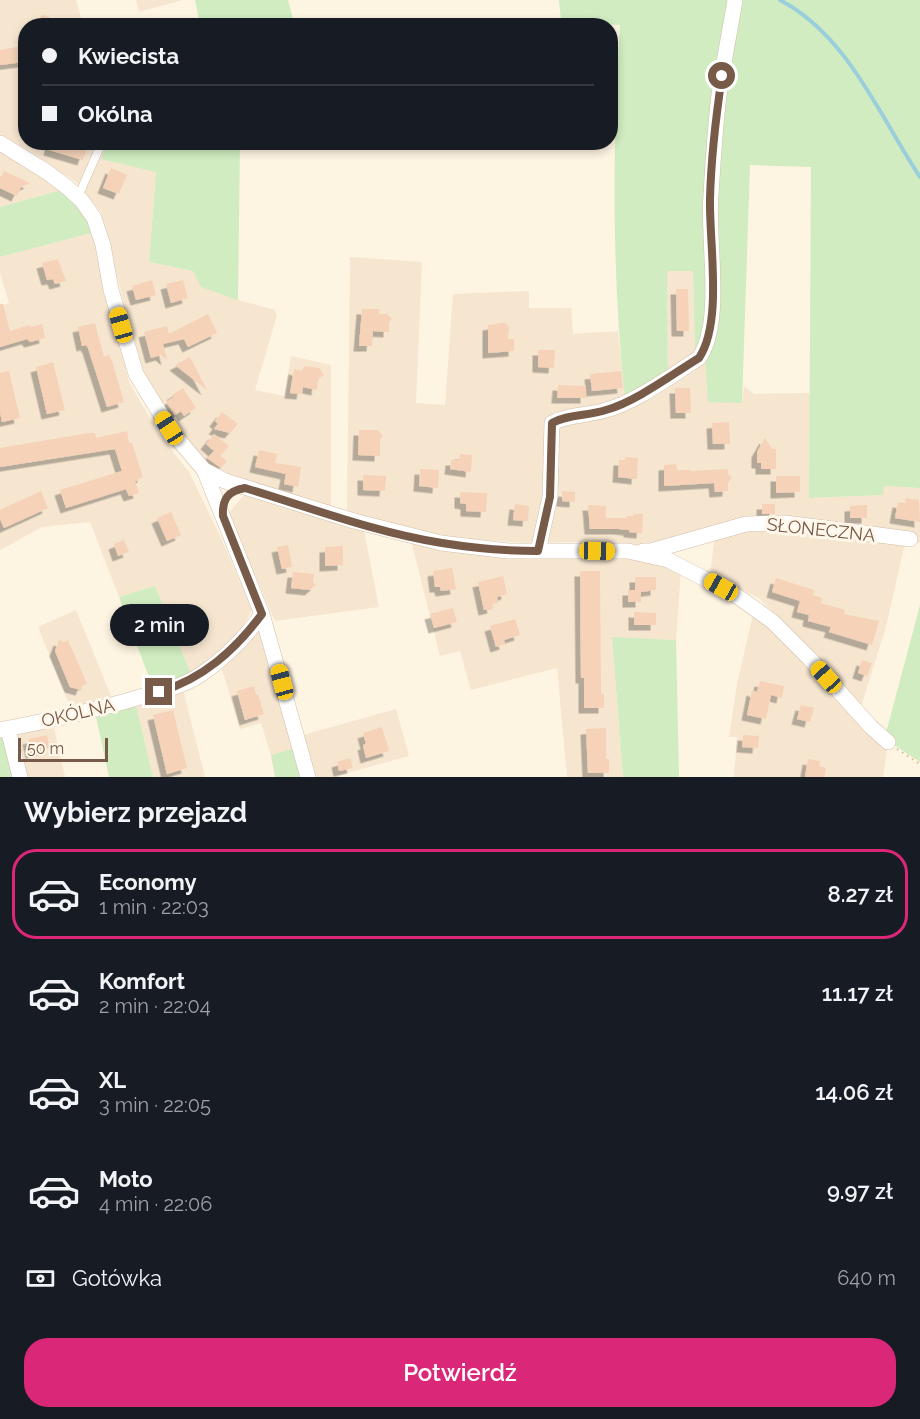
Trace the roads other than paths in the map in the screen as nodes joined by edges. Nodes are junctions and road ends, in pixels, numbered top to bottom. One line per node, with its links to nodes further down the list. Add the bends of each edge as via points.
1 (735, 0): 9 (street, via 718,106 710,200 711,328 706,348 699,358 622,404 552,423 550,497)
2 (0, 143): 4 (street)
3 (99, 150): 4 (lane)
4 (78, 197): 5 (street, via 94,218 103,245 111,290 136,374 171,432)
5 (204, 470): 6 (street); 7 (street)
6 (245, 488): 7 (street, via 233,490 226,497); 9 (street, via 441,543)
7 (223, 516): 11 (street)
8 (910, 539): 10 (street, SŁONECZNA, via 785,523 746,524 651,551)
9 (538, 551): 10 (street)
10 (628, 551): 13 (street, via 668,560 760,611)
11 (262, 614): 12 (street, OKÓLNA, via 228,653 180,686 108,707); 15 (street)
12 (4, 729): 14 (street, OKÓLNA)
13 (888, 742)
14 (20, 777)
15 (308, 777)

